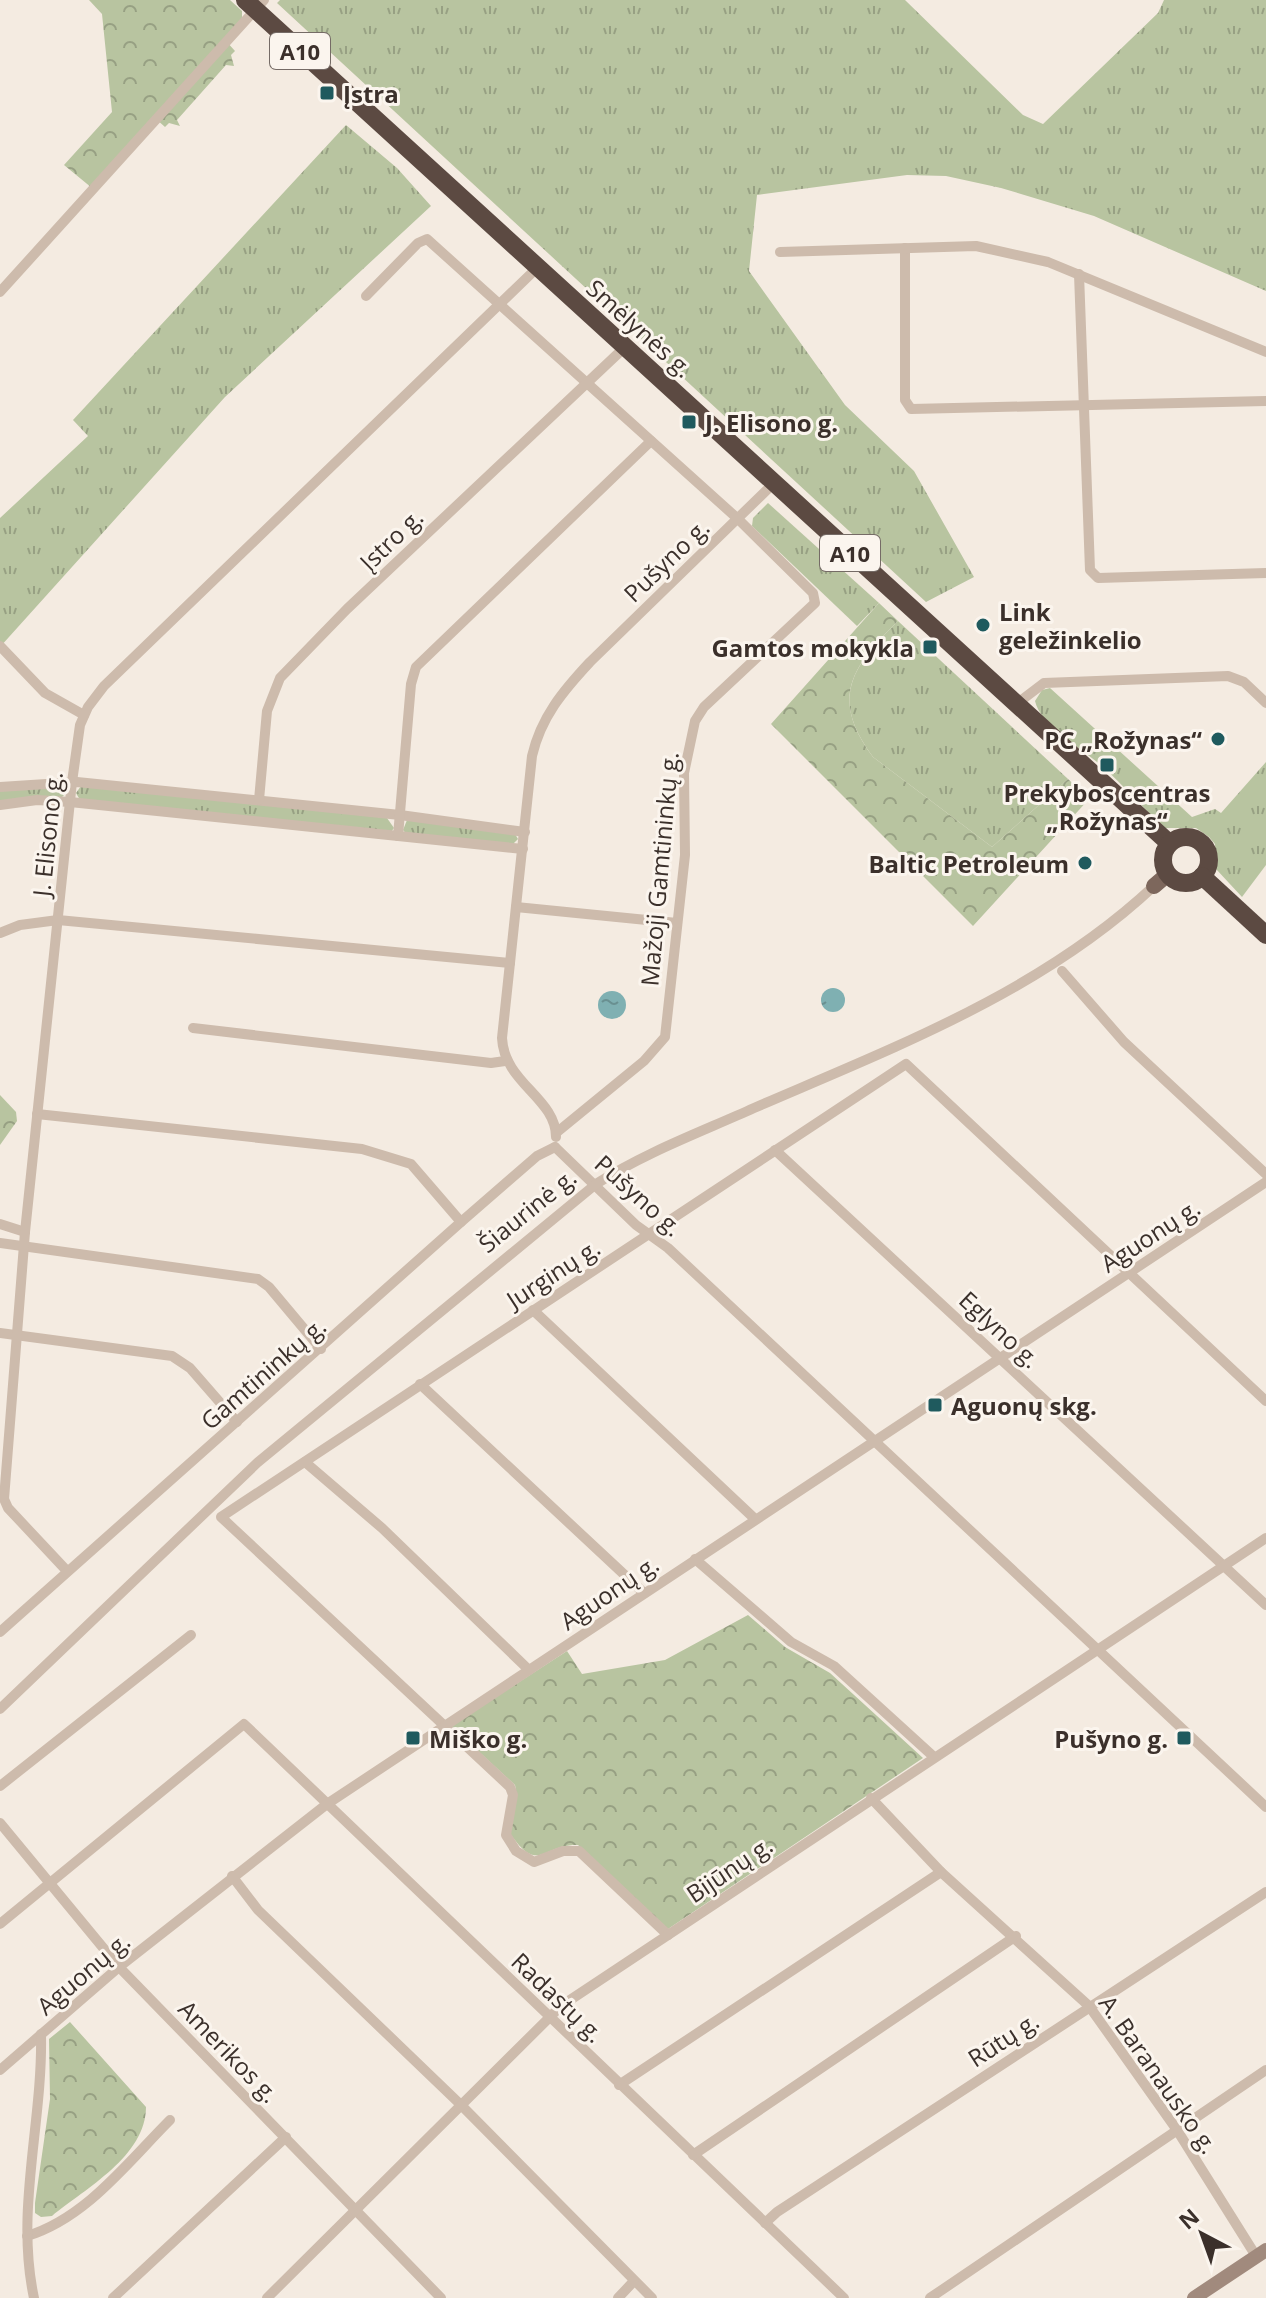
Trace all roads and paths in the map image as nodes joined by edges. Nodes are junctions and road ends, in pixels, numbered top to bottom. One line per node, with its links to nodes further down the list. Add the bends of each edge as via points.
1 (254, 3): 4 (highway, Smėlynės g. / A10); 6 (street)
2 (905, 248): 3 (street); 5 (street, via 976,246); 13 (street, via 905,400 911,409)
3 (780, 252)
4 (538, 267): 8 (street, J. Elisono g.); 9 (highway, Smėlynės g. / A10)
5 (1079, 274): 10 (street); 13 (street)
6 (0, 292)
7 (366, 296): 8 (street, Mažoji Gamtininkų g., via 427,239)
8 (502, 305): 11 (street, Mažoji Gamtininkų g.); 21 (street, J. Elisono g., via 104,686)
9 (625, 347): 11 (street, Įstro g.); 15 (highway, Smėlynės g. / A10)
10 (1266, 352)
11 (586, 381): 14 (street, Mažoji Gamtininkų g.); 24 (street, Įstro g., via 280,678 267,711)
12 (1266, 401): 13 (street)
13 (1081, 405): 17 (street, via 1088,564 1098,578)
14 (651, 441): 16 (street, Mažoji Gamtininkų g.); 27 (street, via 416,667)
15 (774, 483): 16 (street, Pušyno g.); 20 (highway, Smėlynės g. / A10)
16 (738, 519): 28 (street, Pušyno g., via 553,704 532,756); 36 (street, Mažoji Gamtininkų g., via 813,593 815,603 695,721 684,773 685,855)
17 (1266, 573)
18 (0, 646): 21 (street, via 45,693)
19 (1266, 703): 20 (street, via 1244,682 1228,676 1044,683)
20 (1015, 705): 30 (highway, Smėlynės g. / A10)
21 (84, 715): 22 (street, J. Elisono g.)
22 (72, 782): 23 (street); 24 (street); 25 (street, J. Elisono g.)
23 (0, 787)
24 (259, 800): 27 (street)
25 (70, 802): 26 (street); 29 (street); 35 (street, J. Elisono g.)
26 (0, 805)
27 (400, 815): 28 (street); 29 (street)
28 (525, 832): 31 (street, Pušyno g.)
29 (398, 836): 31 (street)
30 (1169, 843): 32 (highway, via 1189,837 1204,845 1209,861); 33 (highway)
31 (523, 849): 34 (street, Pušyno g.)
32 (1202, 876): 33 (highway, via 1184,883); 38 (highway)
33 (1161, 880): 49 (street, Šiaurinė g., via 1103,932 978,1009 657,1150)
34 (516, 907): 36 (street); 39 (street, Pušyno g.)
35 (58, 920): 37 (street); 39 (street); 43 (street, J. Elisono g.)
36 (677, 923): 44 (street, Mažoji Gamtininkų g., via 665,1037 644,1061)
37 (0, 933)
38 (1266, 935)
39 (510, 963): 42 (street, Pušyno g., via 502,1038)
40 (1062, 971): 47 (street, via 1124,1042)
41 (193, 1028): 42 (street)
42 (505, 1061): 44 (street, via 544,1108)
43 (37, 1114): 50 (street, via 362,1149 411,1164); 52 (street, J. Elisono g.)
44 (556, 1133): 45 (street)
45 (555, 1147): 49 (street, Pušyno g.); 50 (street, Gamtininkų g., via 537,1156)
46 (775, 1150): 53 (street, Jurginų g.); 56 (street, Jurginų g., via 906,1064); 61 (street, Eglyno g.)
47 (1266, 1174)
48 (1266, 1182): 56 (street, Aguonų g.)
49 (596, 1184): 53 (street, Pušyno g.); 79 (street, Šiaurinė g., via 257,1463)
50 (461, 1222): 60 (street, Gamtininkų g.)
51 (0, 1224): 52 (street)
52 (25, 1232): 55 (street, J. Elisono g.)
53 (649, 1234): 57 (street, Jurginų g.); 65 (street, Pušyno g.)
54 (0, 1243): 55 (street)
55 (23, 1248): 59 (street, J. Elisono g.); 60 (street, via 258,1279)
56 (1129, 1273): 61 (street, Aguonų g.); 63 (street)
57 (533, 1310): 62 (street, Jurginų g.); 68 (street)
58 (0, 1333): 59 (street)
59 (17, 1337): 64 (street, via 172,1356 190,1368); 67 (street, J. Elisono g.)
60 (321, 1349): 64 (street, Gamtininkų g.)
61 (1000, 1356): 65 (street, Aguonų g.); 71 (street, Eglyno g.)
62 (420, 1384): 66 (street, Jurginų g.); 73 (street)
63 (1266, 1401)
64 (237, 1422): 72 (street, Gamtininkų g.)
65 (874, 1439): 68 (street, Aguonų g.); 77 (street, Pušyno g.)
66 (305, 1462): 78 (street, via 382,1528); 80 (street, Jurginų g., via 221,1517)
67 (2, 1499): 72 (street, J. Elisono g.)
68 (755, 1519): 70 (street, Aguonų g.)
69 (1266, 1538): 71 (street, Bijūnų g.)
70 (695, 1559): 73 (street, Aguonų g.); 81 (street, via 791,1642 834,1666)
71 (1224, 1566): 74 (street, Eglyno g.); 77 (street, Bijūnų g.)
72 (67, 1571): 75 (street, Gamtininkų g.)
73 (644, 1593): 78 (street, Aguonų g.)
74 (1266, 1605)
75 (0, 1632)
76 (191, 1635): 82 (street)
77 (1099, 1648): 81 (street, Bijūnų g.); 85 (street, Pušyno g.)
78 (529, 1670): 80 (street, Aguonų g.)
79 (0, 1709)
80 (444, 1726): 84 (street, Aguonų g.); 92 (street, via 510,1787 506,1835 516,1851 534,1862 579,1851)
81 (934, 1757): 83 (street, Bijūnų g.)
82 (0, 1786)
83 (871, 1798): 87 (street, A. Baranausko g.); 92 (street, Bijūnų g.)
84 (327, 1804): 88 (street, Aguonų g.); 89 (street, Radastų g., via 244,1724); 96 (street, Radastų g.)
85 (1266, 1807)
86 (0, 1823): 89 (street, Amerikos g.)
87 (941, 1872): 93 (street, A. Baranausko g.); 100 (street)
88 (232, 1876): 94 (street, Aguonų g.); 101 (street, via 258,1910)
89 (48, 1884): 91 (street); 94 (street, Amerikos g.)
90 (1266, 1892): 95 (street, Rūtų g.)
91 (0, 1924)
92 (668, 1935): 96 (street, Bijūnų g.)
93 (1016, 1936): 95 (street, A. Baranausko g.); 105 (street)
94 (119, 1967): 97 (street, Aguonų g.); 104 (street, Amerikos g.)
95 (1089, 2006): 103 (street, A. Baranausko g.); 107 (street, Rūtų g.)
96 (549, 2015): 100 (street, Radastų g.); 101 (street, Bijūnų g.)
97 (41, 2034): 98 (street, Aguonų g.); 108 (street, via 43,2084 26,2207)
98 (0, 2070)
99 (1266, 2070): 103 (street)
100 (619, 2085): 105 (street, Radastų g.)
101 (461, 2105): 106 (street, Bijūnų g.); 110 (street)
102 (170, 2120): 108 (street, via 84,2206 50,2229)
103 (1177, 2130): 109 (street, A. Baranausko g.); 118 (street)
104 (286, 2137): 106 (street, Amerikos g.); 112 (street)
105 (693, 2155): 107 (street, Radastų g.)
106 (357, 2211): 113 (street, Bijūnų g.); 114 (street, Amerikos g.)
107 (765, 2223): 117 (street, Radastų g.)
108 (27, 2236): 111 (street)
109 (1261, 2253): 119 (street)
110 (634, 2281): 115 (street); 116 (street)
111 (34, 2298)
112 (113, 2298)
113 (267, 2298)
114 (441, 2298)
115 (618, 2298)
116 (652, 2298)
117 (844, 2298)
118 (930, 2298)
119 (1194, 2298)

